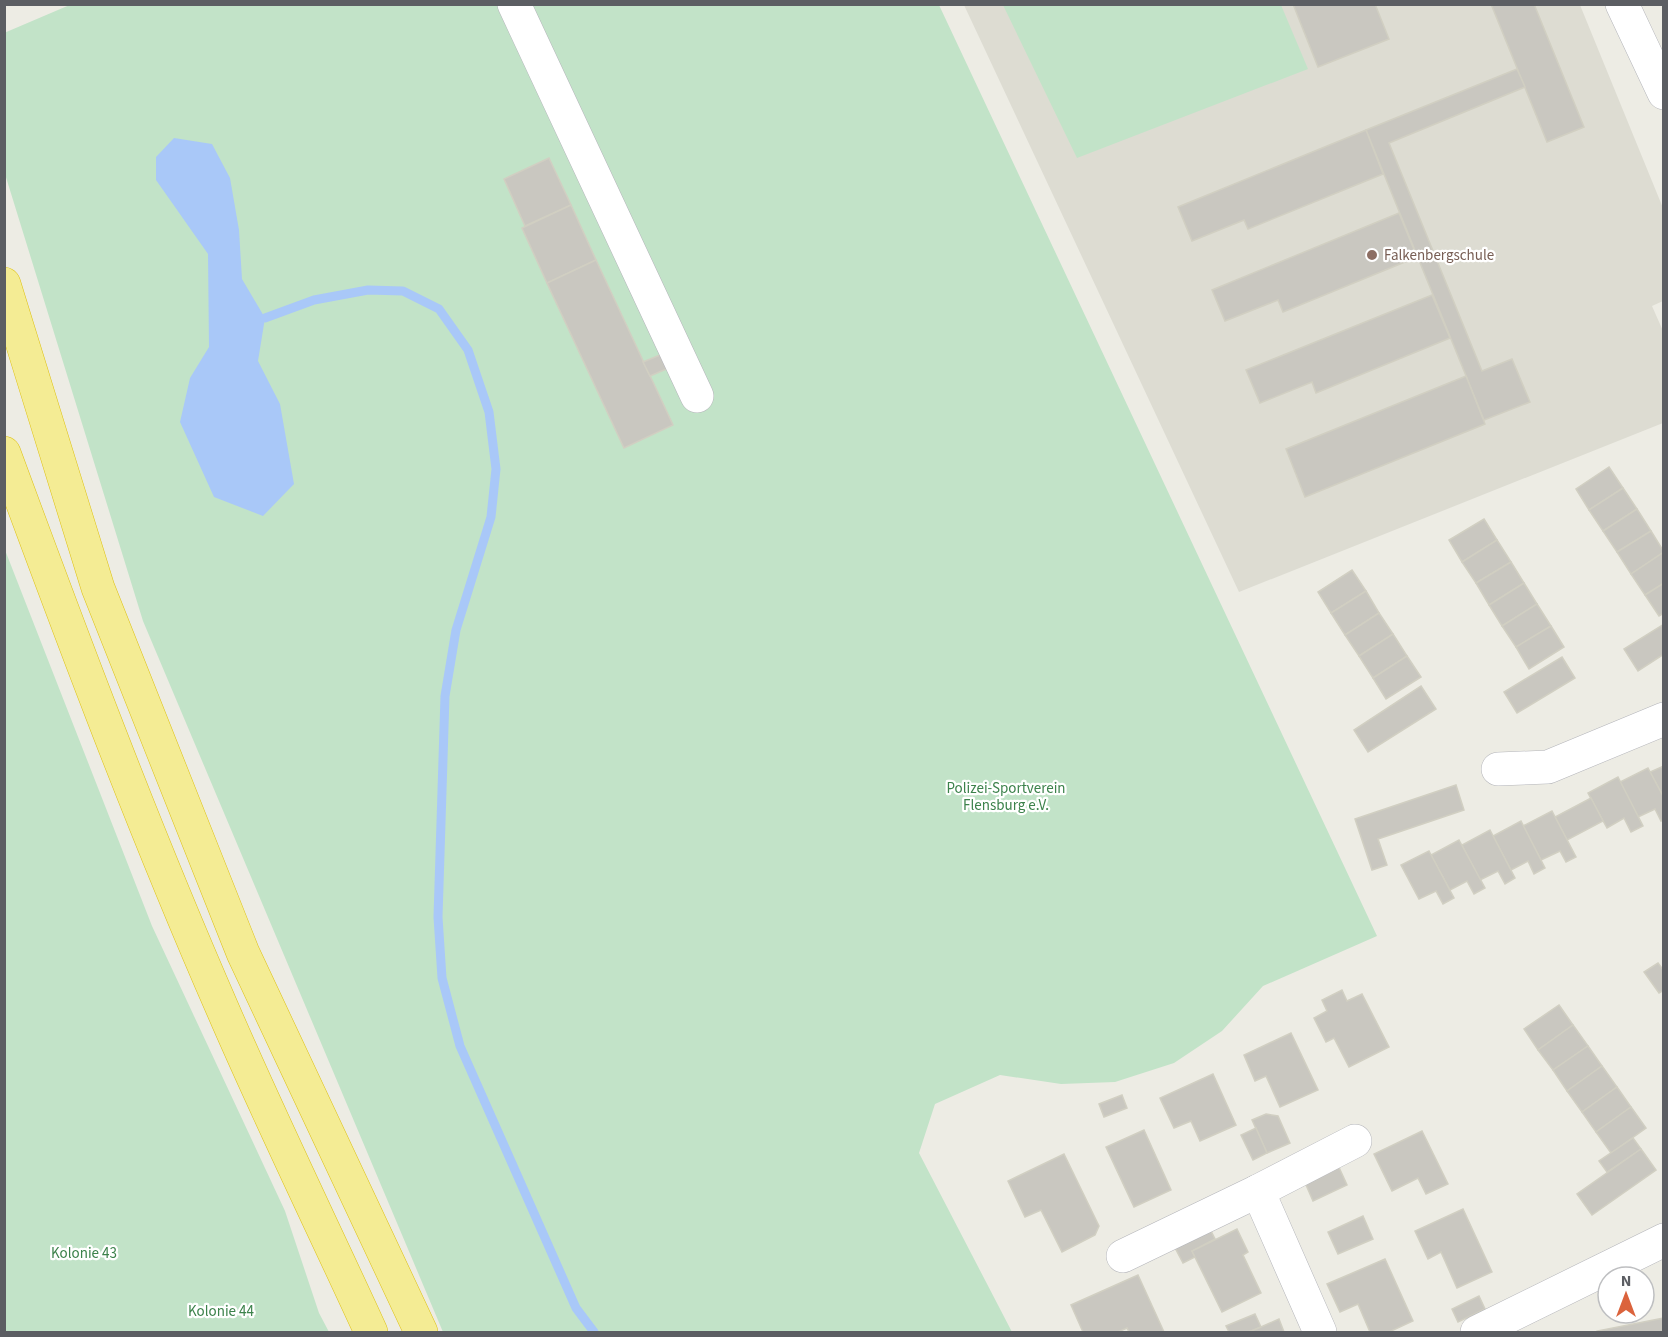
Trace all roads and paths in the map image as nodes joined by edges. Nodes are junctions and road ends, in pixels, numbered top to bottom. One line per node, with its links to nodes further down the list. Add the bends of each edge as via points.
1 (514, 4): 5 (street)
2 (1622, 4): 3 (street)
3 (1664, 93)
4 (4, 284): 14 (highway, via 98,588 212,876 243,953)
5 (697, 396)
6 (4, 453): 13 (highway, via 151,840 223,1011)
7 (1664, 719): 8 (street, via 1548,767)
8 (1498, 769)
9 (1355, 1141): 10 (street)
10 (1258, 1191): 12 (street); 15 (street)
11 (1664, 1239): 16 (street)
12 (1123, 1256)
13 (371, 1332)
14 (421, 1332)
15 (1320, 1332)
16 (1477, 1332)

